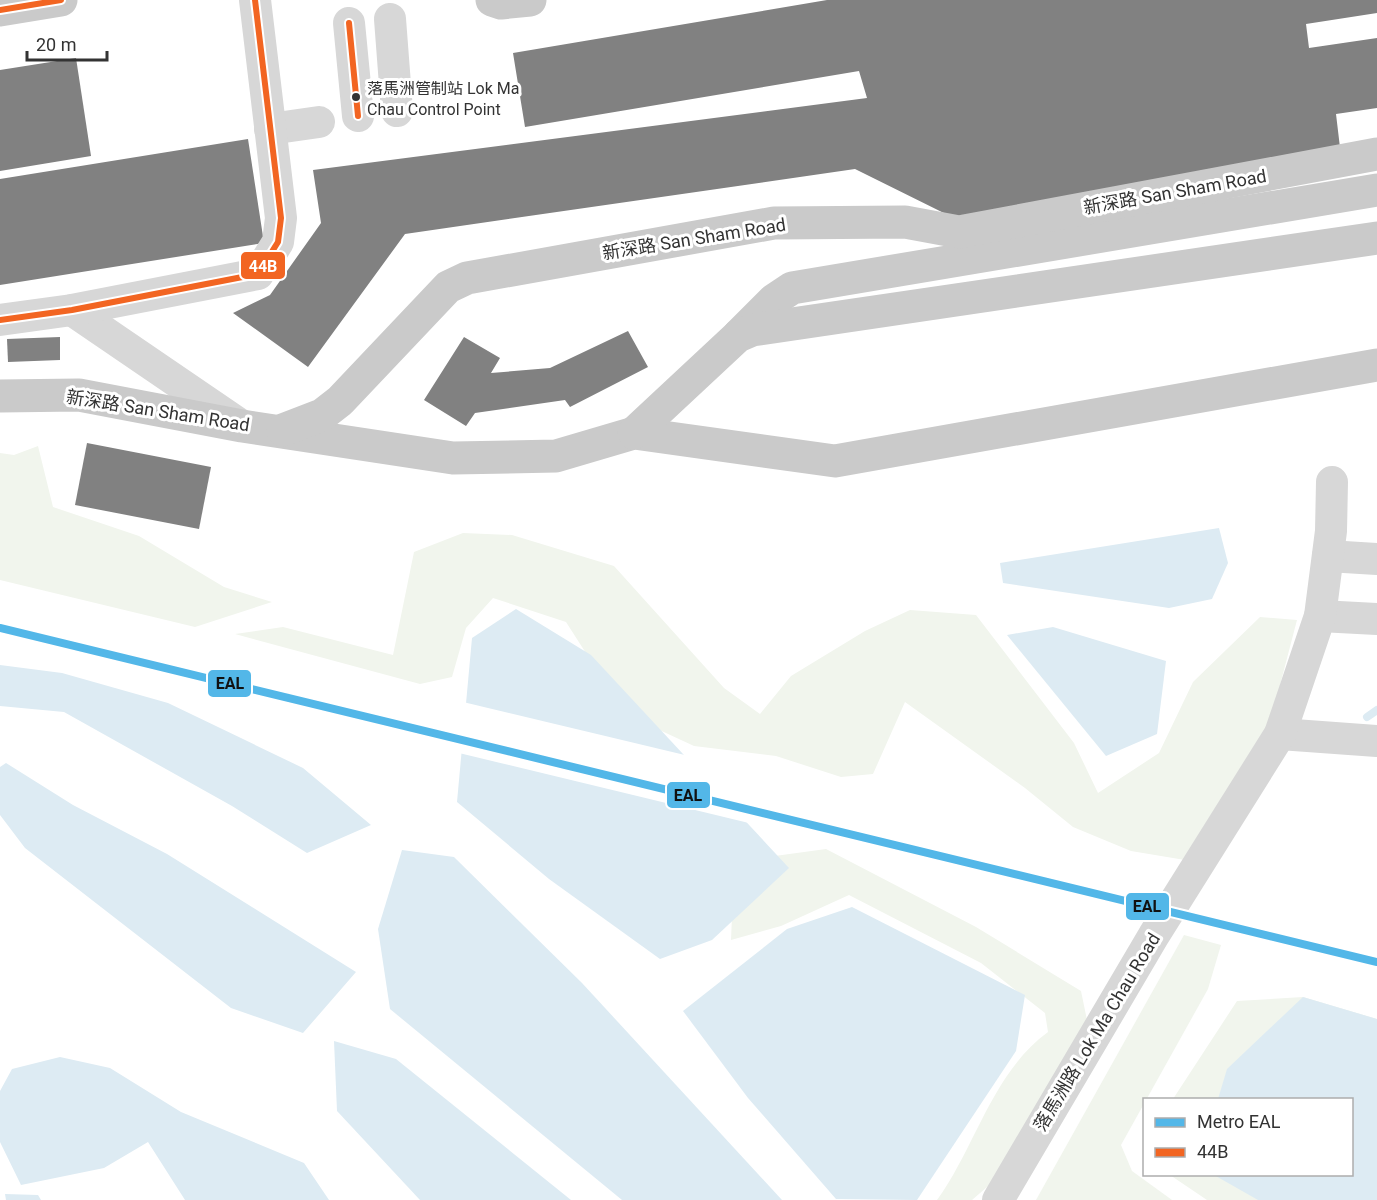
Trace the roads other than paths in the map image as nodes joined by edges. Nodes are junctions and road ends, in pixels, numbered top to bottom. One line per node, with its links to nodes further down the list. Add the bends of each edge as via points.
1 (61, 0): 5 (main road)
2 (255, 0): 11 (street)
3 (492, 0): 4 (main road)
4 (530, 0)
5 (0, 10)
6 (390, 19): 8 (street)
7 (349, 23): 9 (street)
8 (397, 111)
9 (358, 116)
10 (319, 122): 11 (street)
11 (270, 129): 15 (street, via 281,218 278,242 258,274)
12 (1377, 154): 23 (main road, 新深路 San Sham Road, via 958,231 905,222 774,223 467,278 448,287 322,416)
13 (1377, 190): 19 (main road, 新深路 San Sham Road, via 792,288)
14 (1377, 238): 19 (main road, 新深路 San Sham Road, via 752,330)
15 (72, 310): 16 (street); 17 (street)
16 (0, 320)
17 (98, 328): 18 (street); 22 (street)
18 (0, 333)
19 (738, 336): 24 (main road, 新深路 San Sham Road)
20 (1377, 365): 24 (main road, 新深路 San Sham Road, via 836,461)
21 (0, 396): 22 (main road, 新深路 San Sham Road, via 79,395)
22 (242, 426): 23 (main road, 新深路 San Sham Road)
23 (281, 431): 24 (main road, 新深路 San Sham Road, via 453,458 556,456)
24 (634, 433)
25 (1332, 482): 26 (street, 落馬洲路 Lok Ma Chau Road)
26 (1328, 556): 27 (street); 28 (street, 落馬洲路 Lok Ma Chau Road)
27 (1377, 559)
28 (1320, 616): 29 (street); 30 (street, 落馬洲路 Lok Ma Chau Road)
29 (1377, 619)
30 (1280, 734): 31 (street); 32 (street, 落馬洲路 Lok Ma Chau Road, via 1154,935)
31 (1377, 741)
32 (998, 1200)

